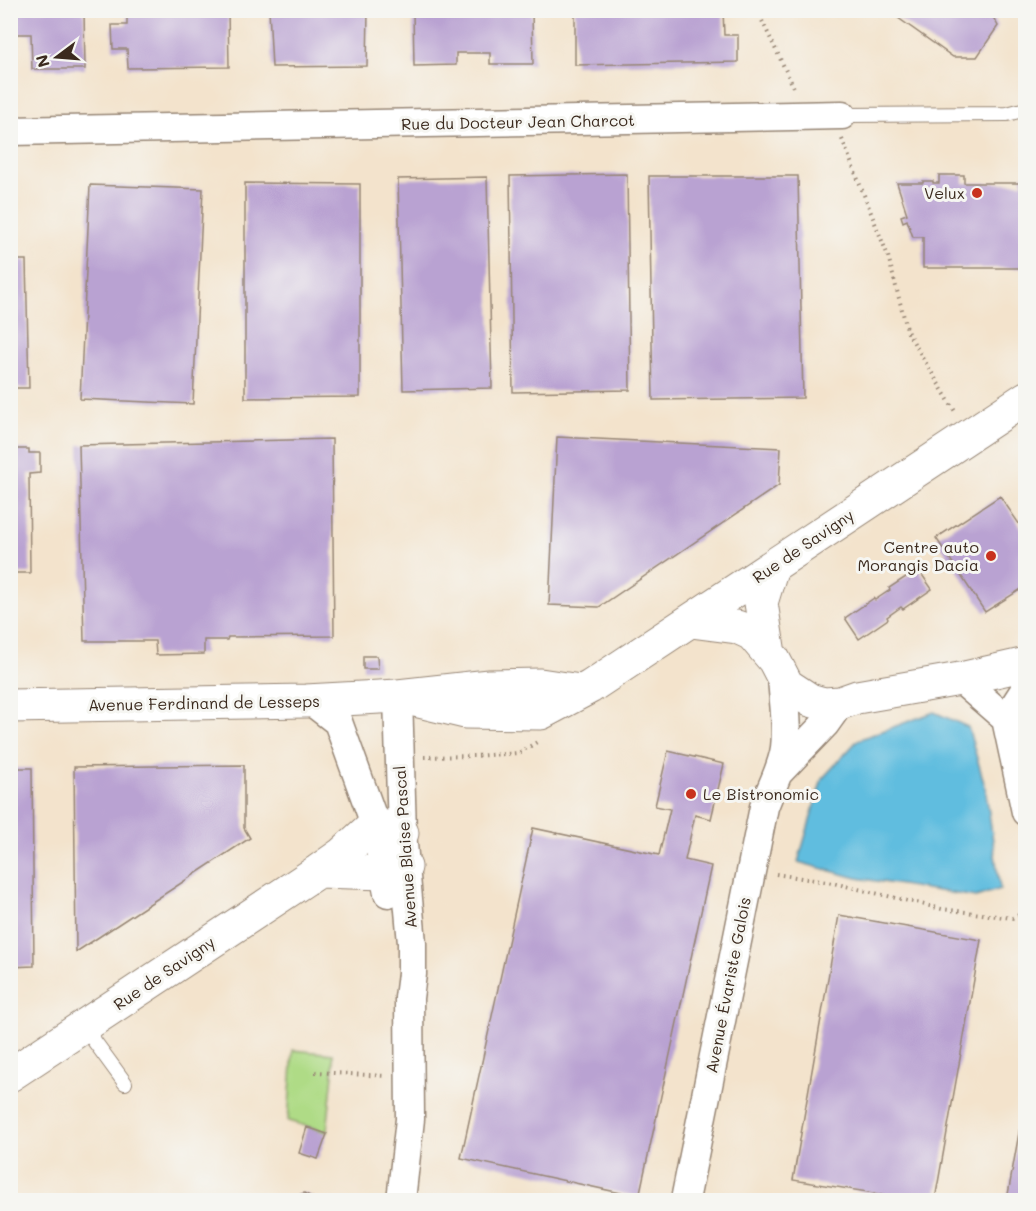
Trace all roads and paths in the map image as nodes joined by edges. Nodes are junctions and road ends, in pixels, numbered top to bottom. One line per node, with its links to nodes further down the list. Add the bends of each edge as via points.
1 (757, 10): 4 (path)
2 (1026, 109): 3 (lane, Rue du Docteur Jean Charcot, via 1007,114)
3 (842, 115): 4 (street, Rue du Docteur Jean Charcot)
4 (808, 116): 5 (street, Rue du Docteur Jean Charcot); 7 (path, via 843,140 888,256 908,333 960,418)
5 (10, 131)
6 (1026, 398): 7 (main road, Rue de Savigny)
7 (967, 438): 8 (main road, Rue de Savigny)
8 (772, 567): 9 (main road, Rue de Savigny); 11 (main road, via 761,603)
9 (691, 621): 11 (main road, via 737,627 752,634); 14 (main road, Rue de Savigny, via 580,691 489,686)
10 (1026, 664): 12 (main road)
11 (775, 665): 16 (main road, via 787,686 810,700); 20 (street, Avenue Évariste Galois, via 786,719)
12 (960, 679): 16 (main road); 18 (street)
13 (1026, 688): 18 (street)
14 (384, 697): 15 (main road, Avenue Ferdinand de Lesseps); 19 (street, via 352,714); 22 (street, Avenue Blaise Pascal)
15 (311, 701): 17 (main road, Avenue Ferdinand de Lesseps); 19 (street, Avenue Blaise Pascal, via 338,722)
16 (840, 703): 20 (street, Avenue Évariste Galois)
17 (10, 706)
18 (1006, 719): 21 (street)
19 (344, 740): 22 (street, Avenue Blaise Pascal)
20 (779, 772): 24 (street, Avenue Évariste Galois, via 764,807)
21 (1026, 812)
22 (388, 829): 23 (street, Avenue Blaise Pascal); 25 (main road, Rue de Savigny)
23 (395, 870): 25 (main road); 30 (street, Avenue Blaise Pascal, via 396,963 409,998)
24 (751, 870): 26 (path, via 833,883 942,909 1012,918); 33 (street, Avenue Évariste Galois)
25 (318, 871): 27 (main road, Rue de Savigny)
26 (1026, 912)
27 (84, 1027): 29 (main road, Rue de Savigny); 31 (lane)
28 (315, 1072): 30 (path)
29 (10, 1075)
30 (410, 1080): 32 (street, Avenue Blaise Pascal)
31 (125, 1083)
32 (401, 1200)
33 (685, 1200)

